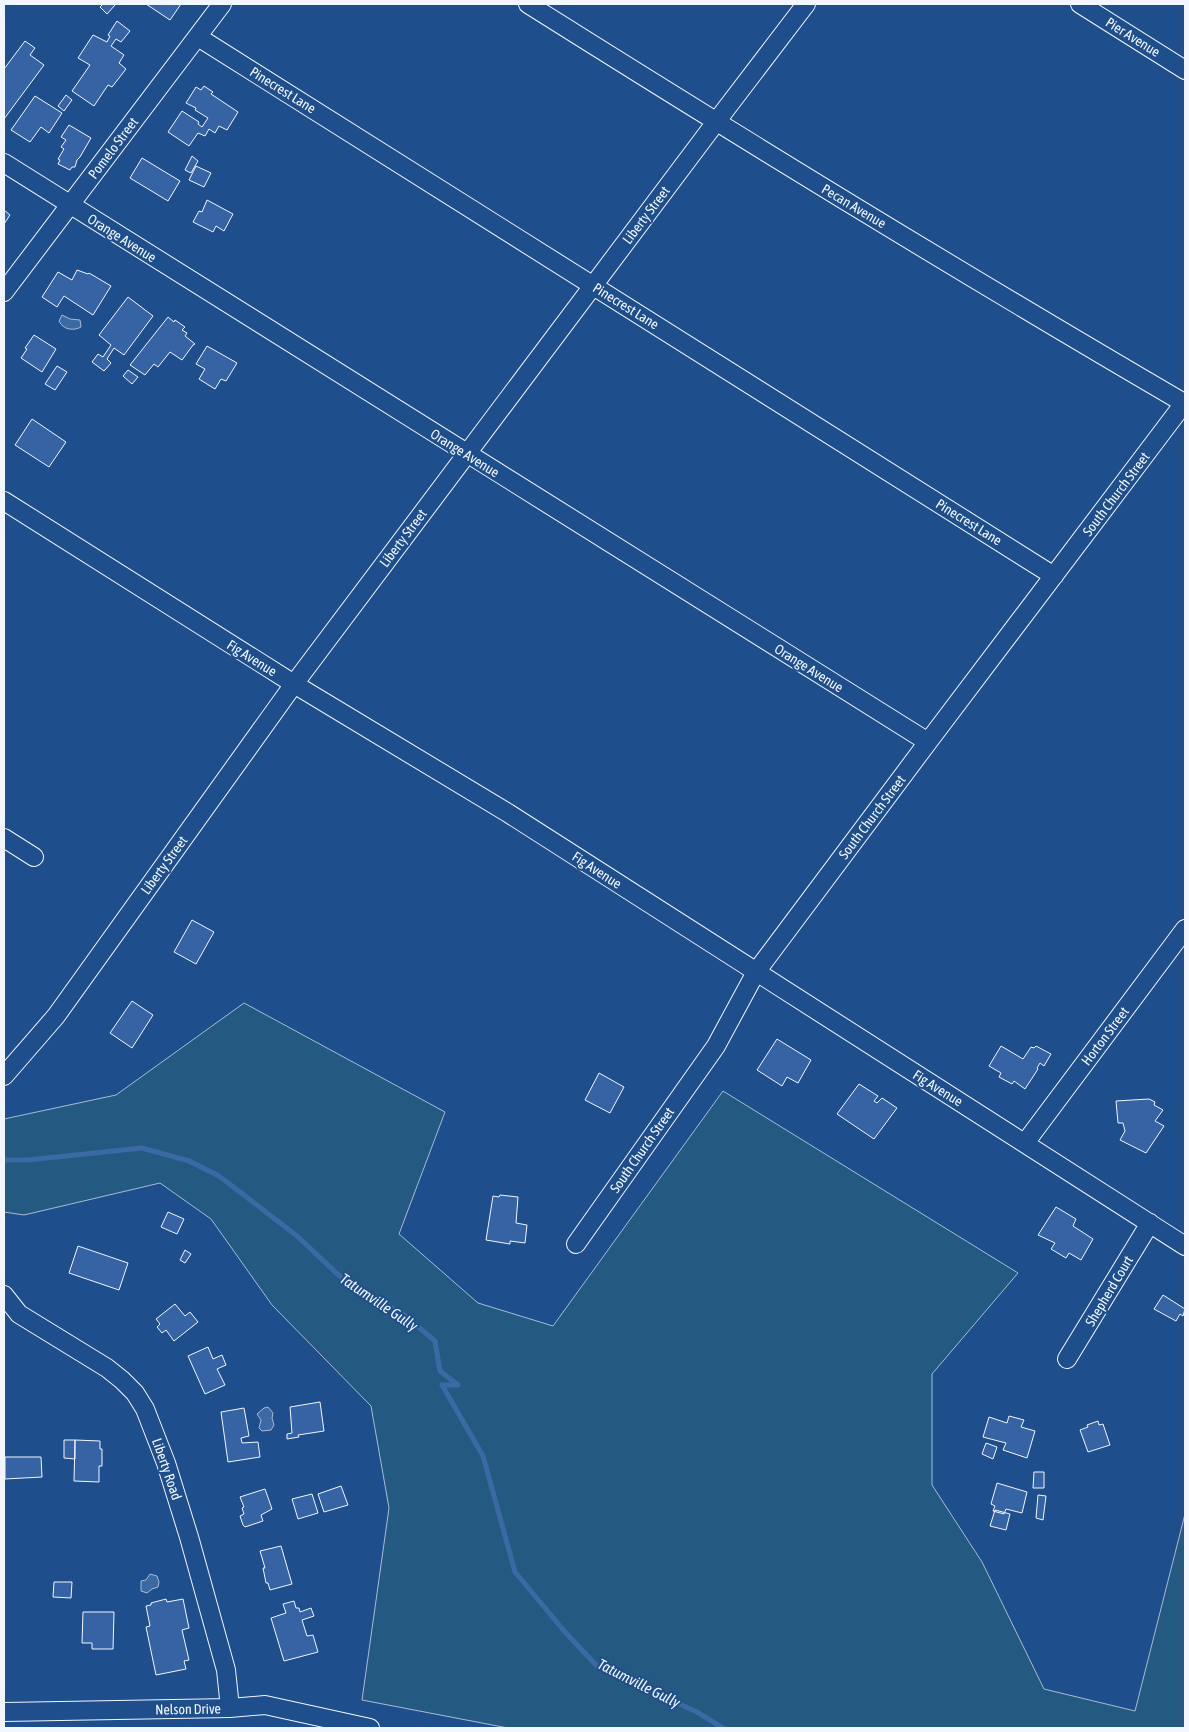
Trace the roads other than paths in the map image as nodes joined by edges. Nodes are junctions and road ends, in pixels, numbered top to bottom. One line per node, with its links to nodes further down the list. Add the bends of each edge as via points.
1 (222, 4): 5 (street, Pomelo Street)
2 (528, 4): 7 (street, Pecan Avenue)
3 (806, 4): 7 (street, Liberty Street)
4 (1080, 4): 6 (street, Pier Avenue)
5 (198, 37): 9 (street, Pomelo Street); 10 (street, Pinecrest Lane)
6 (1185, 70)
7 (716, 122): 10 (street, Liberty Street); 12 (street, Pecan Avenue, via 1066,334)
8 (4, 163): 9 (street, Orange Avenue)
9 (70, 205): 11 (street, Pomelo Street); 13 (street, Orange Avenue)
10 (593, 286): 13 (street, Liberty Street); 15 (street, Pinecrest Lane)
11 (4, 292)
12 (1185, 402): 15 (street, South Church Street)
13 (466, 454): 16 (street, Liberty Street); 17 (street, Orange Avenue)
14 (4, 501): 16 (street, Fig Avenue)
15 (1054, 576): 17 (street, South Church Street)
16 (294, 684): 21 (street, Fig Avenue, via 508,813); 22 (street, Liberty Street, via 56,1016)
17 (928, 742): 21 (street, South Church Street)
18 (4, 838): 19 (street)
19 (34, 857)
20 (1185, 930): 23 (street, Horton Street)
21 (756, 972): 23 (street, Fig Avenue); 25 (street, South Church Street, via 716,1046)
22 (4, 1076)
23 (1025, 1143): 24 (street, Fig Avenue)
24 (1150, 1223): 26 (street, Fig Avenue); 28 (street, Shepherd Court)
25 (576, 1244)
26 (1185, 1246)
27 (4, 1295): 29 (street, Liberty Road, via 20,1314 117,1376 135,1393 145,1409 189,1537 226,1670)
28 (1067, 1360)
29 (230, 1708): 30 (street, Nelson Drive); 31 (street, Nelson Drive, via 265,1705)
30 (4, 1712)
31 (370, 1728)

